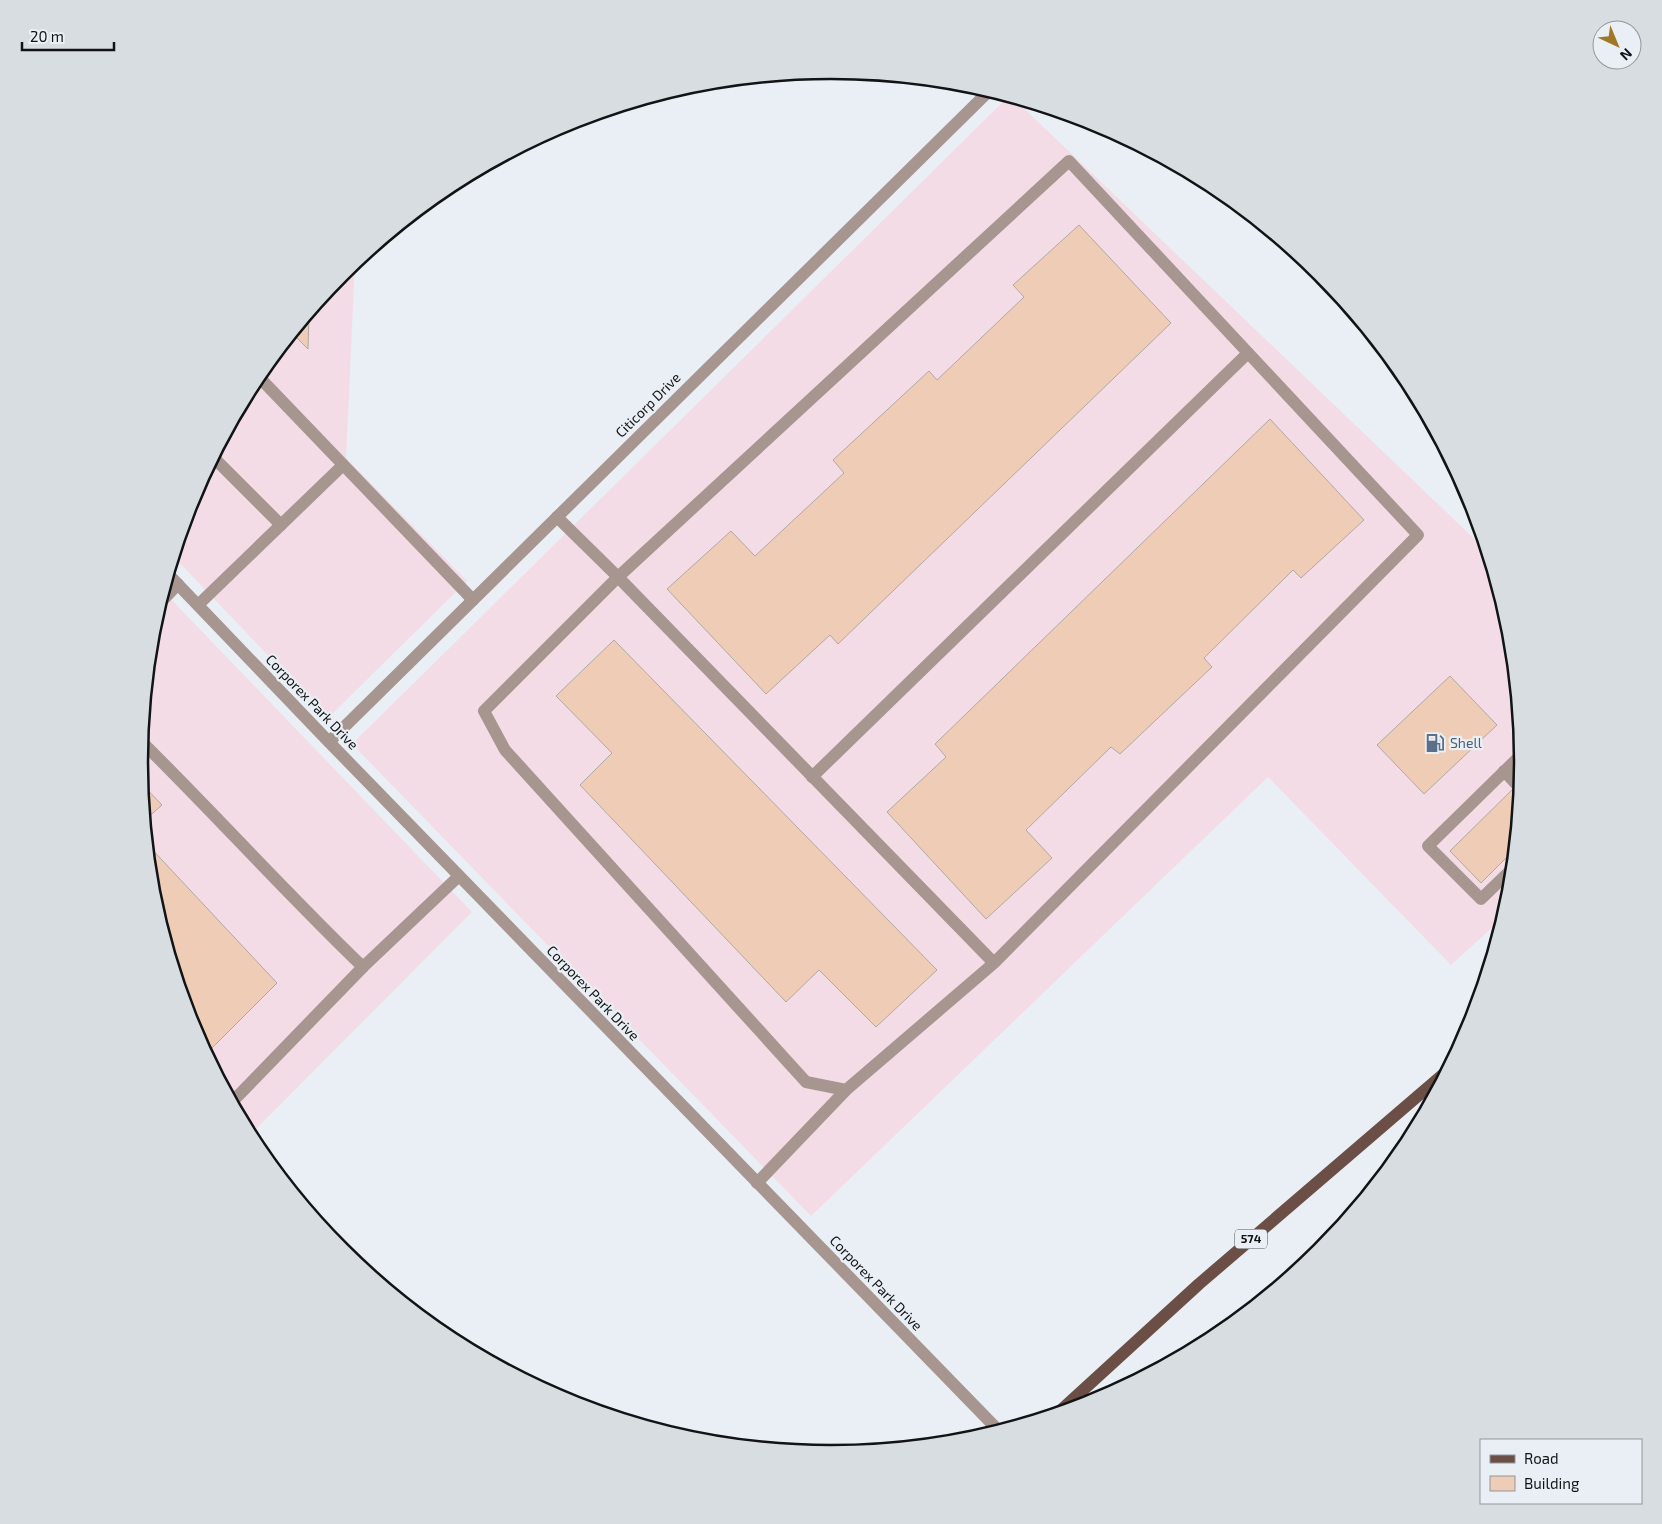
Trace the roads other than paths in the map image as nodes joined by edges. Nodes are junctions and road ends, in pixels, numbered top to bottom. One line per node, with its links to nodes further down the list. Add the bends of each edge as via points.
1 (983, 96): 6 (street, Citicorp Drive)
2 (1248, 353): 8 (street, via 1070,161); 18 (street); 22 (street, via 1418,535)
3 (264, 381): 5 (street)
4 (217, 461): 7 (street)
5 (344, 465): 7 (street); 12 (street)
6 (557, 516): 8 (street); 12 (street, Citicorp Drive)
7 (281, 525): 13 (street)
8 (618, 577): 18 (street); 25 (street, via 484,711 505,750 806,1082)
9 (173, 579): 10 (street, Corporex Park Drive)
10 (178, 584): 11 (street); 13 (street, Corporex Park Drive)
11 (169, 593)
12 (473, 600): 14 (street, Citicorp Drive)
13 (198, 605): 14 (street, Corporex Park Drive)
14 (329, 742): 20 (street, Corporex Park Drive)
15 (148, 748): 23 (street)
16 (1514, 762): 17 (street)
17 (1504, 771): 19 (street); 21 (street, via 1428,846 1481,899)
18 (812, 777): 22 (street)
19 (1514, 781)
20 (459, 876): 23 (street); 27 (street, Corporex Park Drive)
21 (1504, 876)
22 (994, 964): 25 (street)
23 (363, 967): 26 (street)
24 (1435, 1081): 28 (main road, 574, via 1199,1284)
25 (846, 1090): 27 (street)
26 (236, 1098)
27 (757, 1183): 29 (street, Corporex Park Drive)
28 (1071, 1401)
29 (993, 1425)

